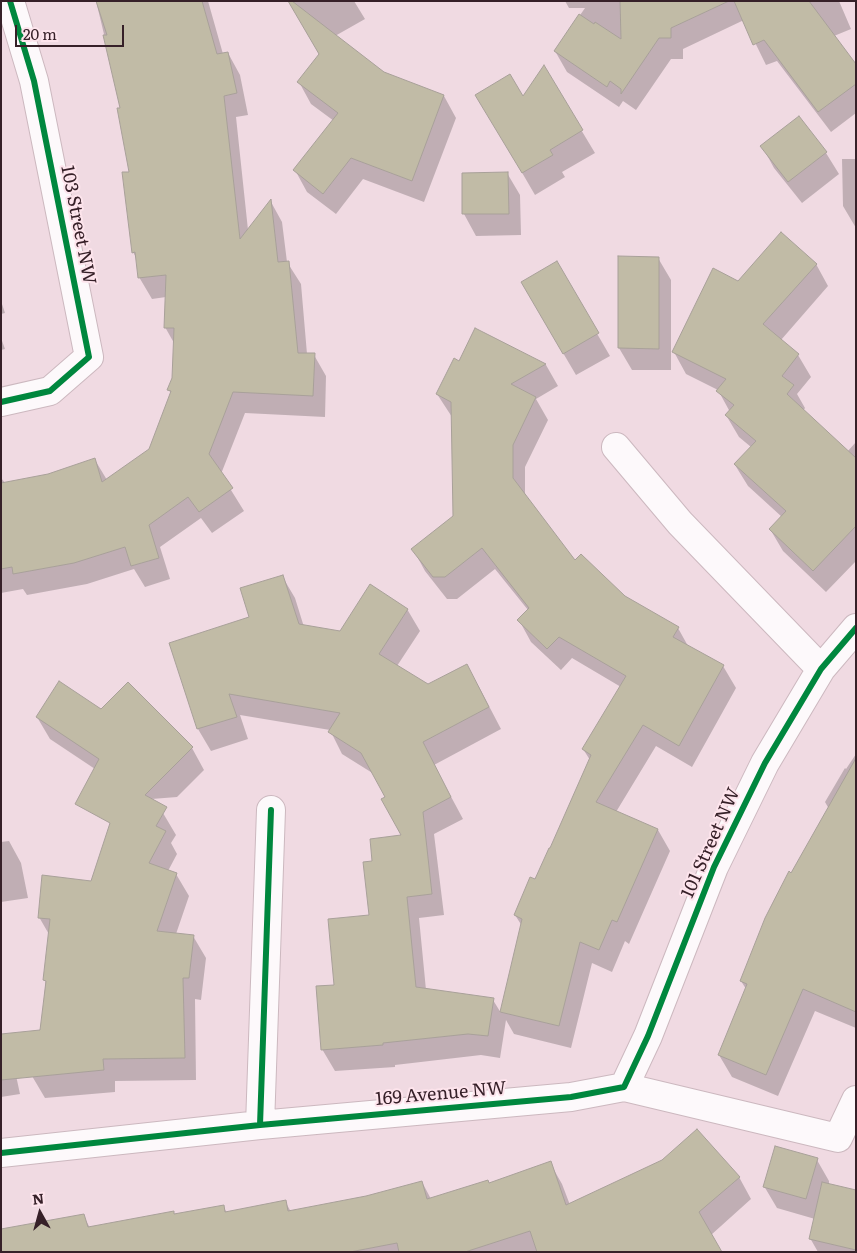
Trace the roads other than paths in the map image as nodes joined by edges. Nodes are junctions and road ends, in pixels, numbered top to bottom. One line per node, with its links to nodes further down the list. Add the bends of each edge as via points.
1 (10, 1): 2 (street, 103 Street NW, via 34,81 89,357 50,391)
2 (1, 402)
3 (616, 447): 5 (street, via 680,523)
4 (856, 628): 5 (street, 101 Street NW)
5 (821, 669): 7 (street, 101 Street NW, via 765,763 714,866 648,1036)
6 (271, 810): 9 (street)
7 (624, 1087): 8 (street, via 838,1138); 9 (street, 169 Avenue NW, via 571,1097)
8 (856, 1100)
9 (260, 1124): 10 (street, 169 Avenue NW)
10 (1, 1153)

